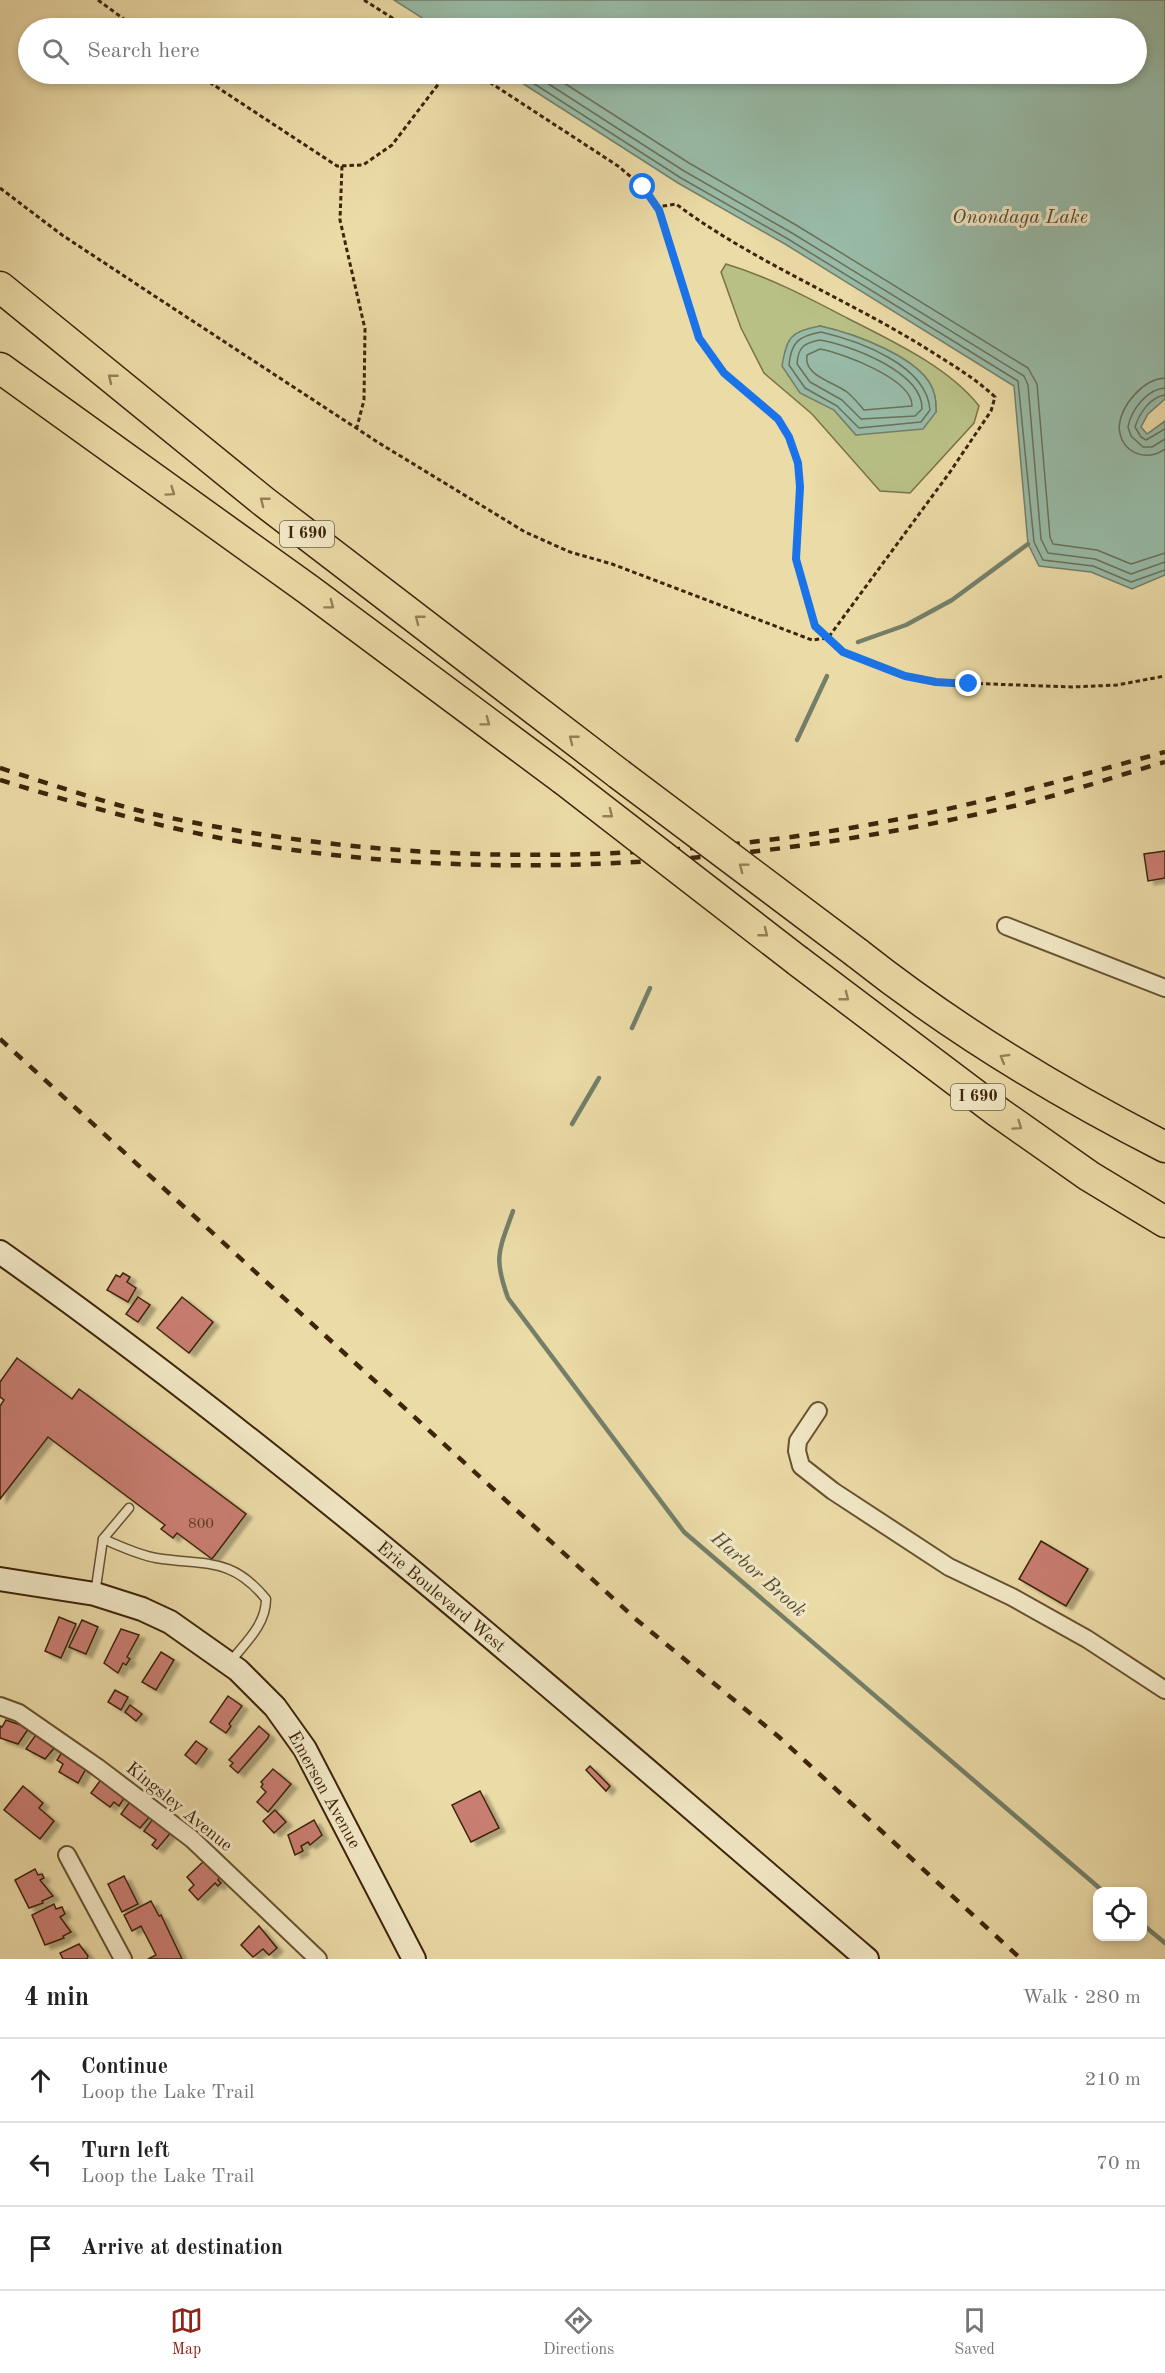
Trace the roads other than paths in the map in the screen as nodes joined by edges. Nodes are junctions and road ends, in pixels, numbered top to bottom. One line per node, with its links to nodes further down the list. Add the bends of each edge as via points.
1 (0, 287): 7 (highway, I 690, one-way to 1, bridge, via 992,1051 917,1001 263,501)
2 (0, 368): 4 (highway, I 690)
3 (0, 390): 4 (highway)
4 (123, 458): 10 (highway, I 690, one-way to 10, bridge, via 563,779 998,1112 1089,1176)
5 (1006, 926): 6 (street)
6 (1165, 988)
7 (1104, 1116): 8 (highway); 9 (highway, I 690)
8 (1165, 1139)
9 (1165, 1148)
10 (1165, 1222)
11 (0, 1252): 24 (main road, Erie Boulevard West, via 87,1314 283,1467 490,1637)
12 (819, 1411): 18 (street, via 798,1441 801,1466 949,1567 1087,1639)
13 (129, 1508): 14 (lane)
14 (103, 1539): 16 (lane); 17 (lane, via 156,1558 215,1564 251,1581 266,1599 266,1610 258,1628)
15 (0, 1579): 16 (main road, Emerson Avenue)
16 (95, 1594): 17 (main road, Emerson Avenue, via 170,1622)
17 (228, 1664): 23 (main road, Emerson Avenue, via 274,1707 305,1749)
18 (1165, 1690)
19 (0, 1706): 22 (street, Kingsley Avenue, via 19,1713 155,1809)
20 (67, 1855): 21 (street)
21 (123, 1959)
22 (318, 1959)
23 (414, 1959)
24 (867, 1959)

